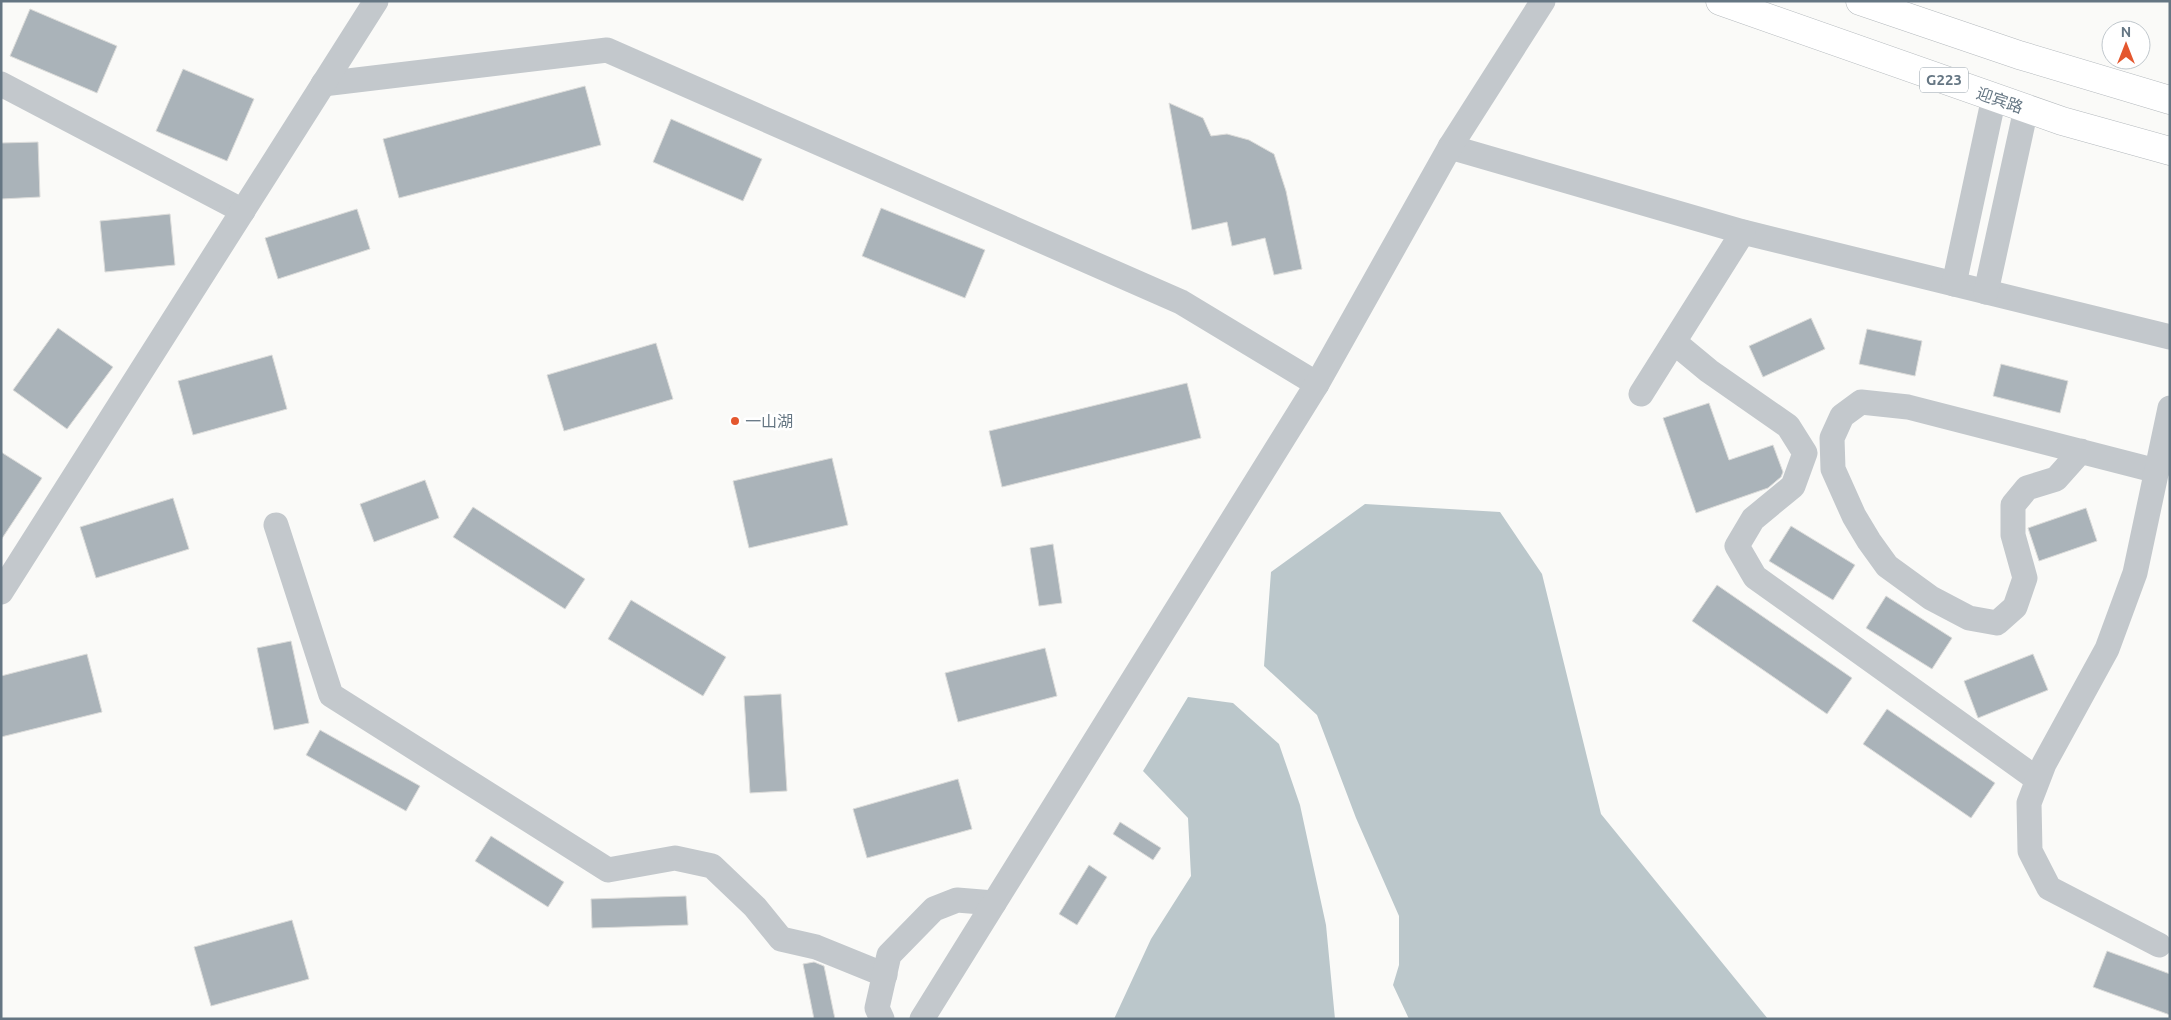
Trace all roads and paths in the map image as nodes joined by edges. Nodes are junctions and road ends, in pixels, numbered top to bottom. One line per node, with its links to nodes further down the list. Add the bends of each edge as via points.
1 (376, 1): 6 (street)
2 (1543, 1): 10 (street)
3 (1720, 1): 7 (highway, 迎宾路 / G223)
4 (1860, 1): 8 (highway, via 2019,55)
5 (1, 84): 12 (street)
6 (323, 84): 12 (street); 18 (street, via 607,50 1181,302)
7 (1994, 97): 9 (highway, 迎宾路 / G223); 14 (street)
8 (2170, 100)
9 (2026, 109): 11 (highway, 迎宾路 / G223); 15 (street)
10 (1450, 147): 13 (street); 18 (street)
11 (2170, 151)
12 (243, 211): 24 (street)
13 (1743, 232): 14 (street); 17 (street)
14 (1954, 284): 15 (street)
15 (1986, 292): 16 (street)
16 (2170, 337)
17 (1674, 342): 19 (street); 25 (street, via 1788,426 1805,453 1792,486 1753,519 1737,546 1755,577)
18 (1317, 384): 26 (street)
19 (1641, 394)
20 (2170, 408): 22 (street)
21 (2081, 452): 21 (street, via 1908,407 1861,402 1842,416 1832,438 1833,469 1854,516 1887,566 1931,598 1969,618 1997,623 2015,607 2025,578 2012,535 2012,504 2027,488 2056,479); 22 (street)
22 (2157, 471): 25 (street, via 2135,573 2107,649)
23 (276, 525): 28 (street, via 331,695 608,870 674,858 712,866 755,907 782,939 816,947)
24 (1, 592)
25 (2038, 779): 27 (street, via 2029,803 2030,852 2049,888)
26 (994, 903): 28 (street, via 957,900 934,909 889,955); 30 (street)
27 (2159, 945)
28 (884, 975): 29 (street, via 876,1008)
29 (882, 1019)
30 (922, 1019)

